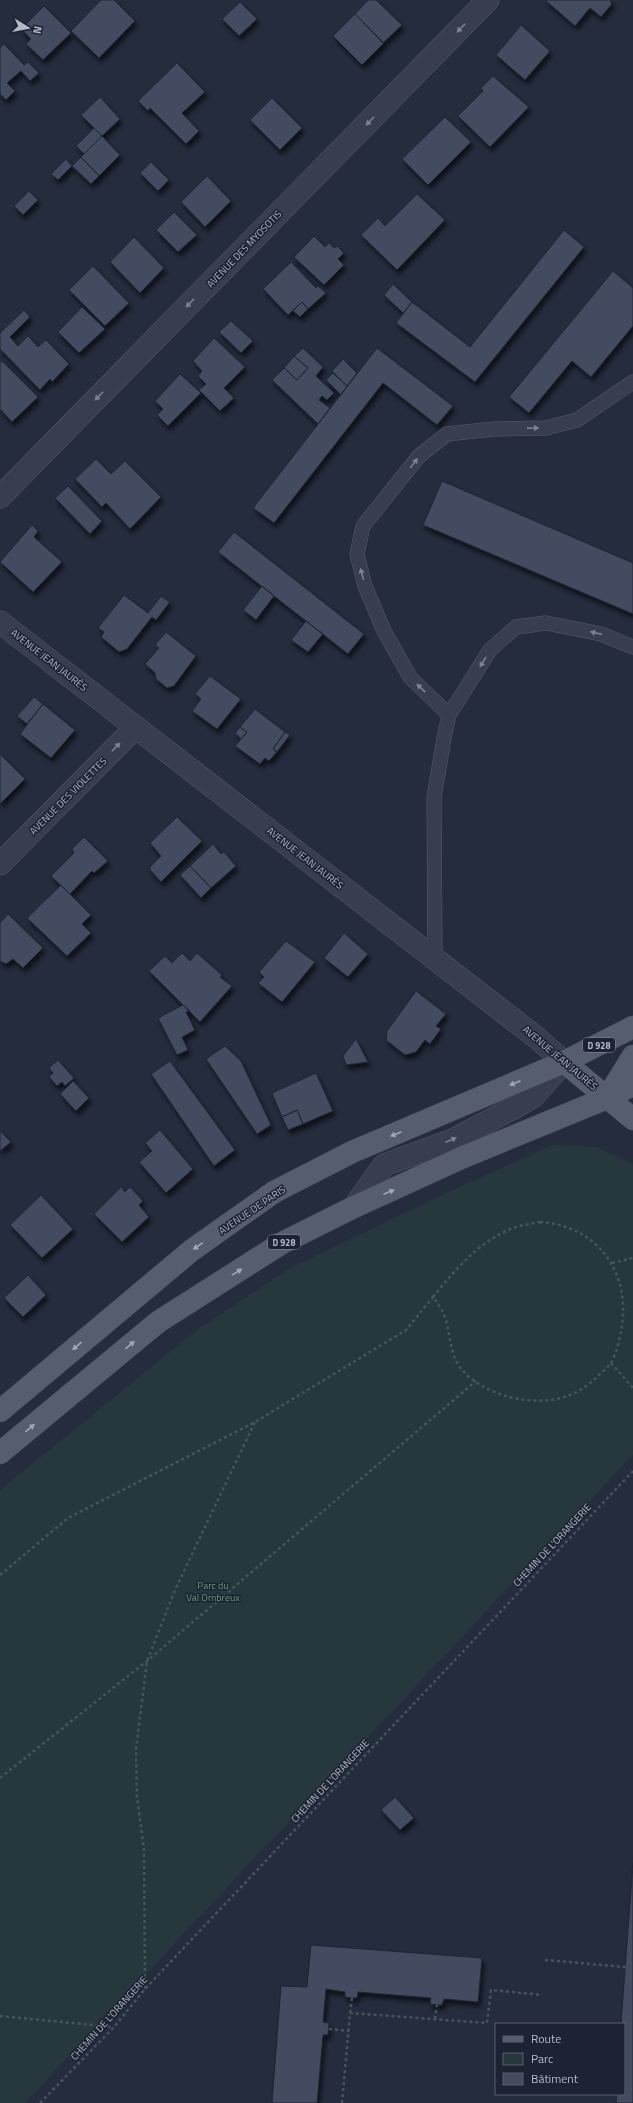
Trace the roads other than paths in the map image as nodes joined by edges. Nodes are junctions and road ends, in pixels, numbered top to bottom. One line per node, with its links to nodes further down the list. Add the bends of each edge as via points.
1 (488, 0): 3 (street, AVENUE DES MYOSOTIS, one-way to 3)
2 (633, 382): 6 (lane, one-way to 2, via 410,677 384,631 365,586 357,554 363,526 419,456 447,434 494,429 546,428 577,420)
3 (0, 497)
4 (0, 622): 7 (street, AVENUE JEAN JAURÈS)
5 (633, 647): 6 (lane, one-way to 6, via 601,634 546,623 516,627 490,650)
6 (449, 715): 9 (lane, via 434,797)
7 (136, 728): 8 (street, AVENUE DES VIOLETTES, one-way to 7); 9 (street, AVENUE JEAN JAURÈS)
8 (0, 864)
9 (435, 959): 12 (street, AVENUE JEAN JAURÈS)
10 (633, 1027): 12 (main road, AVENUE DE PARIS / D 928)
11 (633, 1056): 14 (main road)
12 (564, 1062): 14 (main road, AVENUE JEAN JAURÈS); 16 (street, AVENUE DE PARIS, one-way to 12, via 384,1165 455,1138 517,1106 534,1096); 17 (main road, AVENUE DE PARIS / D 928, one-way to 17, via 352,1152 274,1192 192,1250)
13 (633, 1085): 14 (main road, AVENUE DE PARIS / D 928)
14 (607, 1098): 15 (main road, AVENUE JEAN JAURÈS); 16 (main road, AVENUE DE PARIS / D 928, one-way to 14, via 476,1152)
15 (633, 1119)
16 (354, 1207): 18 (main road, AVENUE DE PARIS / D 928, one-way to 16, via 158,1322 282,1243)
17 (0, 1410)
18 (0, 1453)

